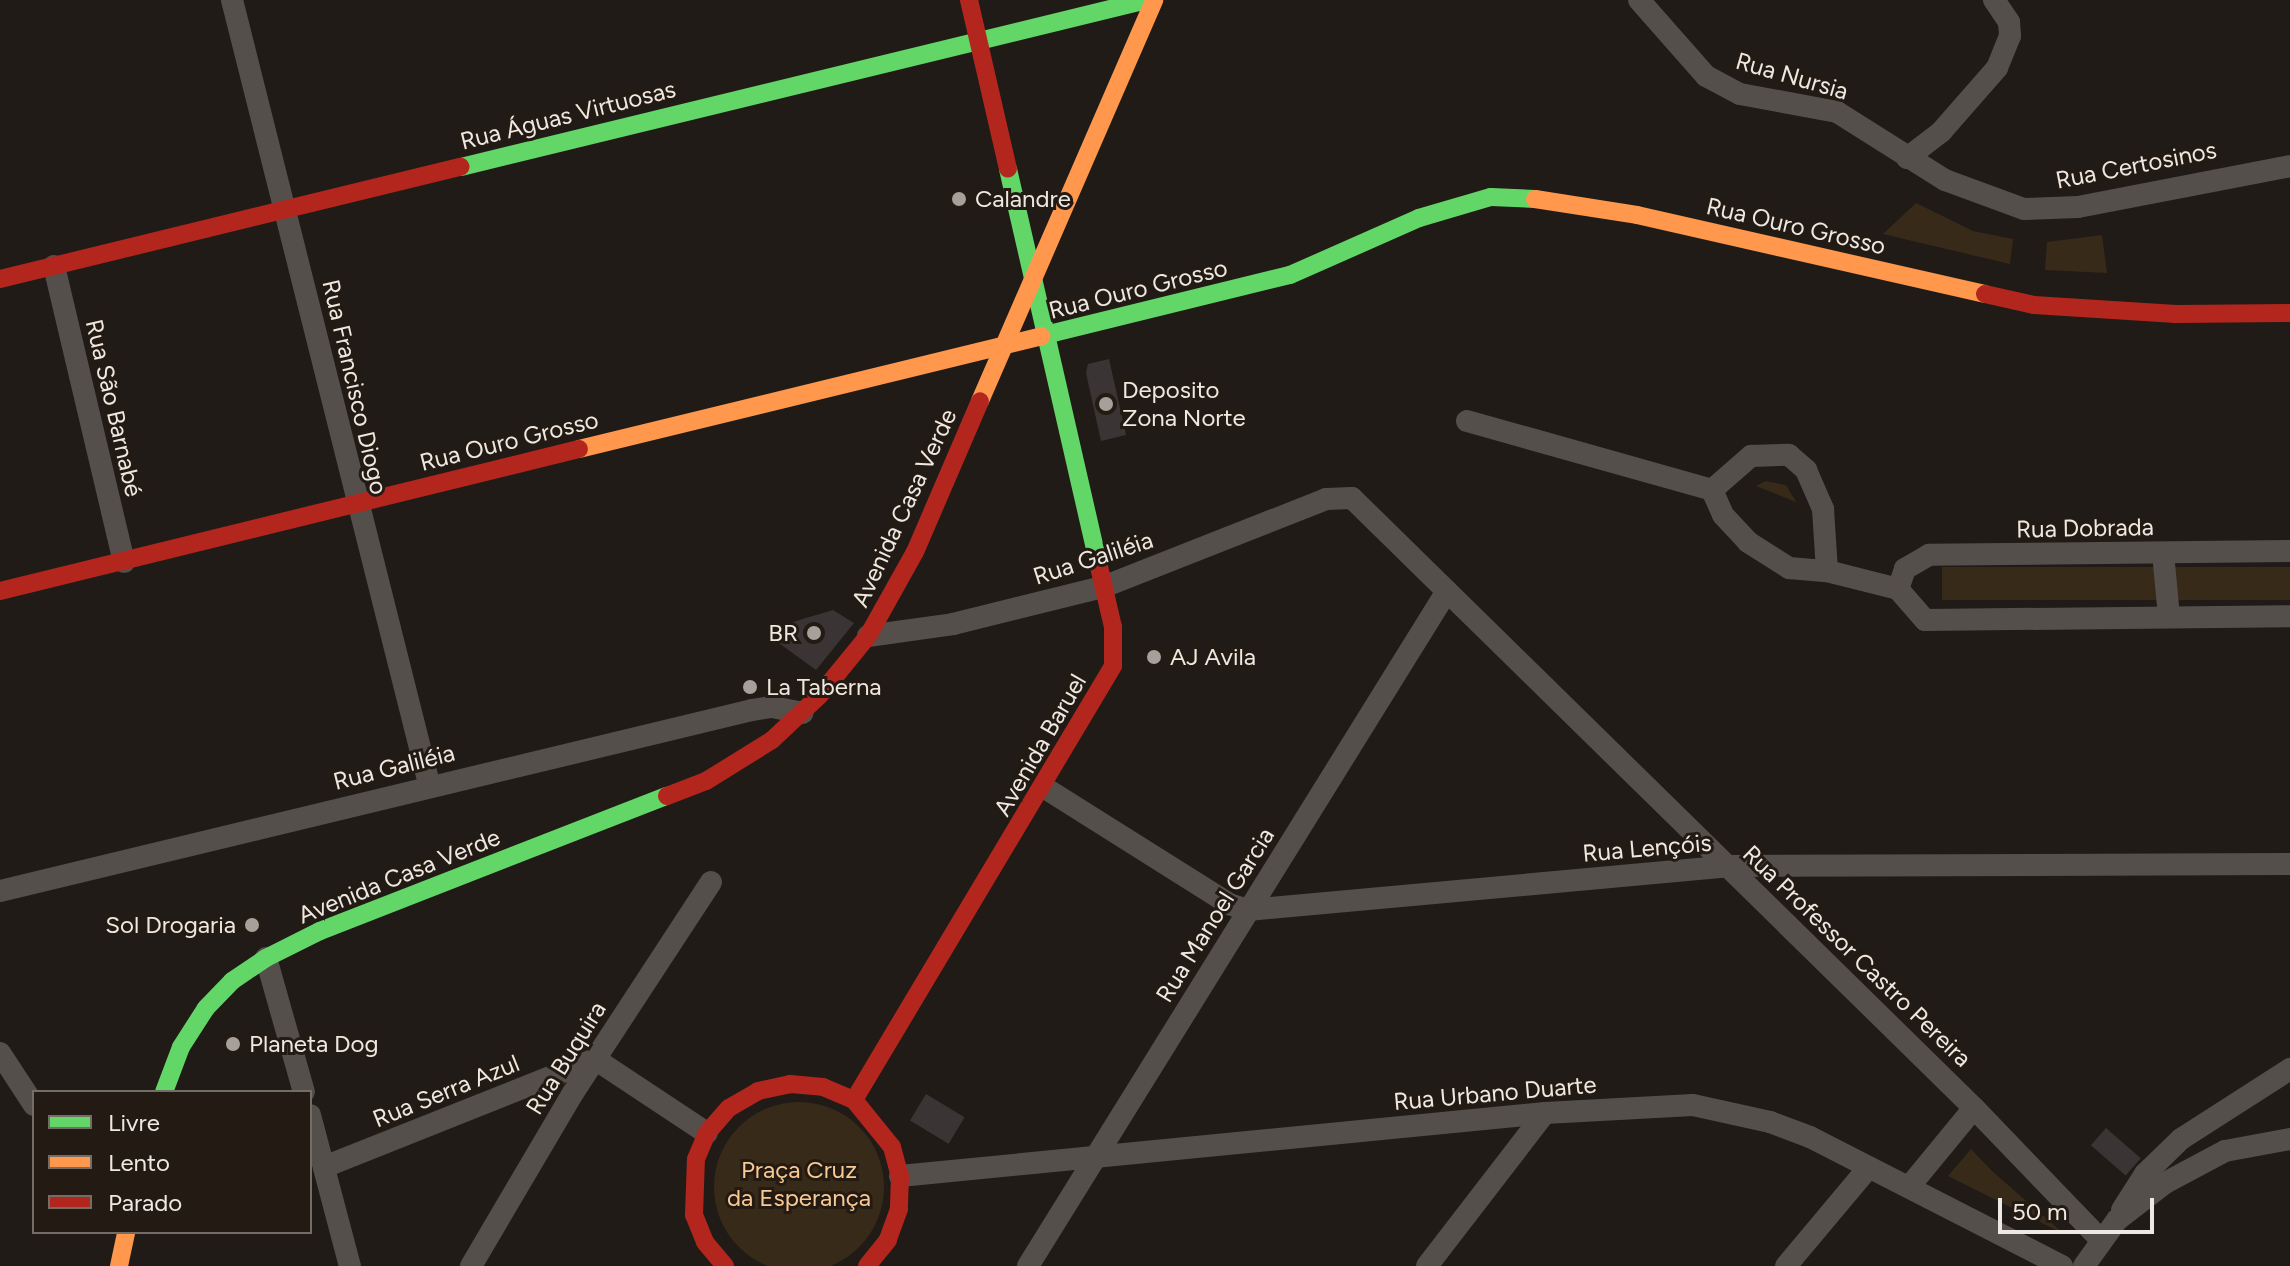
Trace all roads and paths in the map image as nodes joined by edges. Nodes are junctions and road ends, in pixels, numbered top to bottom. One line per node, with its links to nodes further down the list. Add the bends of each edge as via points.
1 (232, 0): 10 (street, Rua Francisco Diogo)
2 (969, 0): 7 (street, Avenida Baruel)
3 (1147, 0): 7 (street, Rua Águas Virtuosas)
4 (1154, 0): 13 (street, Avenida Casa Verde)
5 (1639, 0): 8 (street, Rua Nursia, via 1706,76 1740,94 1837,112)
6 (1994, 0): 8 (street, via 2009,22 2010,36 1997,68 1941,132)
7 (978, 39): 10 (street, Rua Águas Virtuosas); 13 (street, Avenida Baruel)
8 (1907, 158): 9 (street, Rua Certosinos, via 1986,199 2024,209 2078,207)
9 (2290, 166)
10 (286, 209): 11 (street, Rua Águas Virtuosas); 20 (street, Rua Francisco Diogo)
11 (54, 266): 12 (street, Rua Águas Virtuosas); 23 (street, Rua São Barnabé)
12 (0, 279)
13 (1030, 283): 15 (street, Avenida Baruel); 16 (street, Avenida Casa Verde)
14 (2290, 313): 15 (street, Rua Ouro Grosso, via 2176,314 2034,305 1637,215 1540,199 1491,197 1419,218 1290,275)
15 (1045, 338): 16 (street, Rua Ouro Grosso); 25 (street, Avenida Baruel)
16 (1004, 346): 20 (street, Rua Ouro Grosso); 31 (street, Avenida Casa Verde, via 915,552)
17 (1467, 421): 18 (street)
18 (1712, 490): 24 (street, via 1723,515 1765,555 1789,568); 24 (street, via 1751,456 1789,455 1806,470 1823,509)
19 (1326, 499): 25 (street, Rua Galiléia); 28 (street, Rua Professor Castro Pereira, via 1352,498 1366,506)
20 (355, 503): 23 (street, Rua Ouro Grosso); 33 (street, Rua Francisco Diogo)
21 (2290, 551): 22 (street, Rua Dobrada)
22 (2163, 553): 26 (street, Rua Dobrada, via 1929,555 1905,569); 30 (street)
23 (124, 562): 27 (street, Rua Ouro Grosso)
24 (1827, 571): 26 (street)
25 (1103, 587): 31 (street, Rua Galiléia, via 953,624); 34 (street, Avenida Baruel, via 1113,627 1113,666)
26 (1898, 589): 30 (street, via 1925,620)
27 (0, 591)
28 (1447, 591): 36 (street, Rua Professor Castro Pereira); 39 (street, Rua Manoel Garcia)
29 (2290, 616): 30 (street)
30 (2169, 617)
31 (868, 636): 32 (street, Avenida Casa Verde)
32 (802, 713): 33 (street, Rua Galiléia, via 762,708); 40 (street, Avenida Casa Verde, via 751,755 706,781 320,931)
33 (429, 784): 38 (street, Rua Galiléia)
34 (1045, 788): 39 (street, via 1229,904); 46 (street, Avenida Baruel)
35 (2290, 864): 36 (street, Rua Lençóis)
36 (1728, 866): 39 (street, Rua Lençóis); 48 (street, Rua Professor Castro Pereira)
37 (711, 882): 42 (street, Rua Buquira)
38 (0, 891)
39 (1248, 910): 53 (street, Rua Manoel Garcia)
40 (266, 958): 44 (street, Avenida Casa Verde, via 206,1008 181,1047); 45 (street)
41 (0, 1053): 47 (street)
42 (595, 1059): 51 (street); 54 (street, Rua Serra Azul); 63 (street, Rua Buquira)
43 (2290, 1069): 58 (street, via 2164,1154)
44 (165, 1090)
45 (303, 1090)
46 (854, 1100): 51 (street, via 823,1087 790,1084 758,1091 729,1108); 56 (street, via 884,1134)
47 (32, 1102)
48 (1974, 1108): 57 (street); 60 (street, Rua Professor Castro Pereira)
49 (1545, 1113): 53 (street, Rua Urbano Duarte); 55 (street, Rua Urbano Duarte, via 1693,1105 1770,1122); 67 (street)
50 (312, 1122): 54 (street)
51 (707, 1133): 64 (street, via 691,1187 694,1215 705,1242)
52 (2290, 1139): 58 (street, via 2225,1151 2196,1164)
53 (1094, 1159): 56 (street, Rua Urbano Duarte); 66 (street, Rua Manoel Garcia)
54 (324, 1167): 62 (street)
55 (1869, 1167): 57 (street, Rua Urbano Duarte); 68 (street)
56 (900, 1176): 65 (street, via 899,1209 888,1240)
57 (1909, 1187): 69 (street, Rua Urbano Duarte)
58 (2117, 1220): 60 (street)
59 (123, 1235): 61 (street)
60 (2101, 1240): 70 (street)
61 (119, 1266)
62 (350, 1266)
63 (471, 1266)
64 (725, 1266)
65 (867, 1266)
66 (1028, 1266)
67 (1427, 1266)
68 (1786, 1266)
69 (2062, 1266)
70 (2084, 1266)

